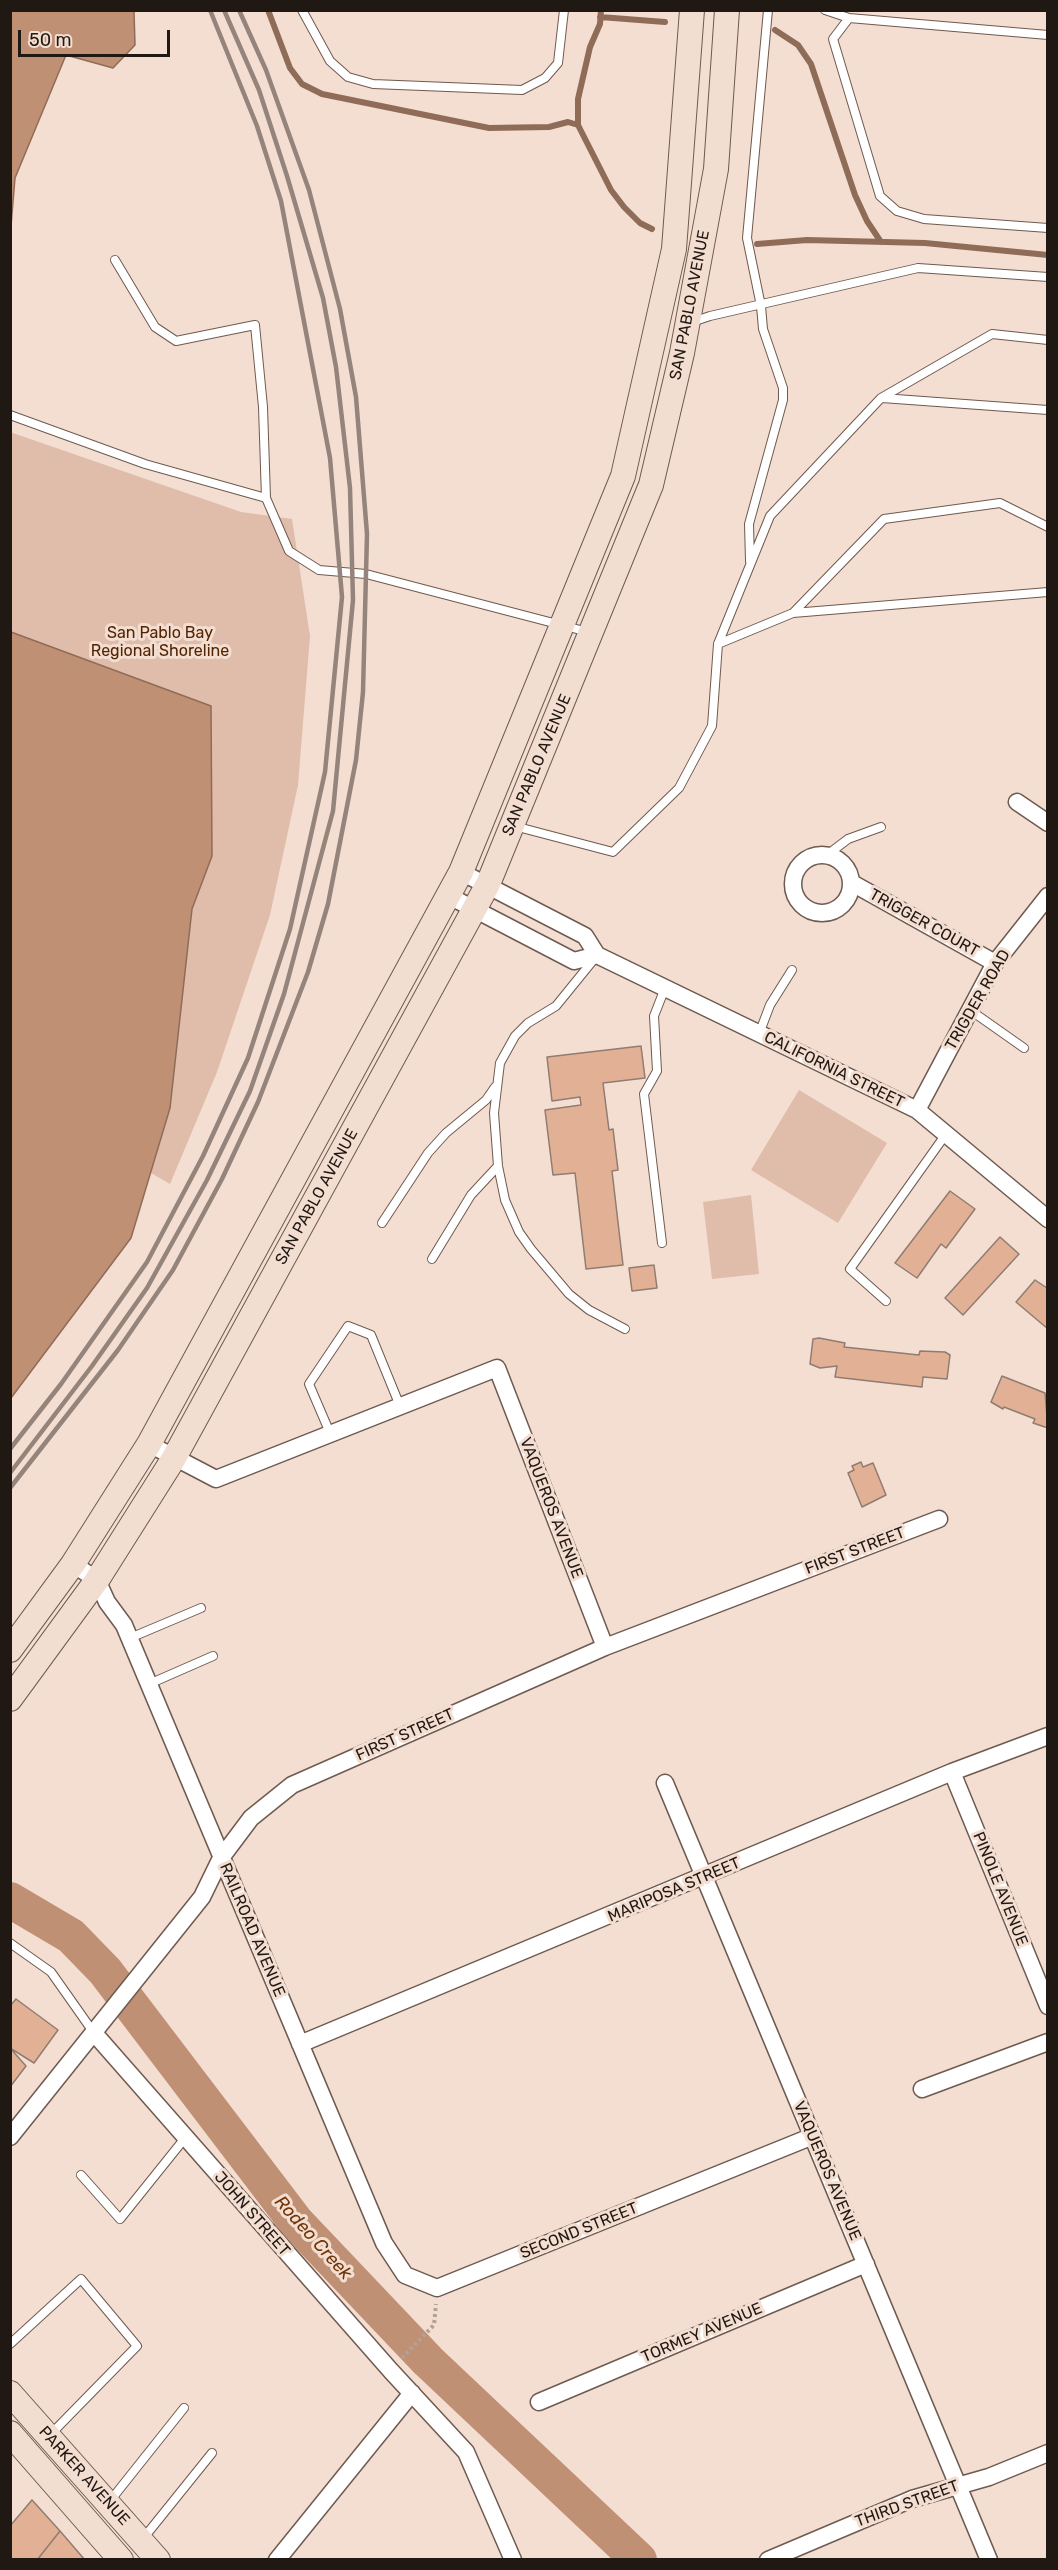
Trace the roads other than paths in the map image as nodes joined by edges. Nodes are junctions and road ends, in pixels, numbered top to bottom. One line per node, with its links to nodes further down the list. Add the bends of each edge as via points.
1 (302, 10): 2 (lane, via 330,61 348,76 373,84 522,90 544,78 558,63)
2 (564, 10)
3 (692, 10): 23 (main road, SAN PABLO AVENUE, via 674,249 654,346 623,476)
4 (727, 10): 13 (main road, SAN PABLO AVENUE, via 716,168)
5 (768, 10): 12 (lane, via 747,238)
6 (825, 10): 7 (lane)
7 (849, 18): 8 (lane); 9 (lane, via 833,39 880,196 897,211 924,219)
8 (1047, 35)
9 (1047, 228)
10 (115, 261): 18 (lane, via 155,327 176,341 255,325)
11 (1047, 277): 12 (lane, via 918,268)
12 (761, 306): 13 (lane); 20 (lane, via 763,329 783,388 783,400 749,524)
13 (686, 325): 24 (main road, SAN PABLO AVENUE, via 651,485)
14 (1047, 340): 15 (lane, via 992,334)
15 (881, 398): 16 (lane); 20 (lane, via 770,516)
16 (1047, 410)
17 (10, 415): 18 (lane, via 144,464)
18 (266, 498): 23 (lane, via 289,551 319,570 366,574)
19 (1047, 527): 22 (lane, via 1000,503 884,519)
20 (750, 566): 25 (lane)
21 (1047, 592): 22 (lane)
22 (793, 613): 25 (lane)
23 (563, 626): 24 (lane); 31 (main road, SAN PABLO AVENUE)
24 (592, 633): 28 (main road, SAN PABLO AVENUE)
25 (718, 644): 28 (lane, via 712,726 679,789 613,852)
26 (1017, 802): 27 (street)
27 (1047, 823)
28 (511, 825): 33 (main road, SAN PABLO AVENUE)
29 (881, 827): 30 (lane, via 848,839)
30 (827, 855): 32 (street, TRIGGER COURT, via 844,865); 32 (street, TRIGGER COURT, via 817,855 800,866 793,883 798,901 813,912 831,912 846,901)
31 (461, 872): 33 (street, CALIFORNIA STREET); 34 (main road, SAN PABLO AVENUE)
32 (852, 883): 38 (street, TRIGGER COURT)
33 (488, 884): 36 (main road, SAN PABLO AVENUE); 37 (street, CALIFORNIA STREET, via 585,936)
34 (448, 896): 36 (street); 56 (main road, SAN PABLO AVENUE)
35 (1047, 896): 38 (street, TRIGDER ROAD)
36 (475, 908): 37 (street, via 574,961); 57 (main road, SAN PABLO AVENUE)
37 (597, 955): 40 (street, CALIFORNIA STREET); 44 (lane, via 556,1006 515,1036 500,1063)
38 (995, 963): 41 (street, TRIGDER ROAD)
39 (792, 970): 42 (lane, via 770,1005)
40 (665, 988): 42 (street, CALIFORNIA STREET); 50 (lane, via 654,1016 657,1071 644,1094)
41 (970, 1010): 43 (lane); 45 (street, TRIGDER ROAD)
42 (759, 1034): 45 (street, CALIFORNIA STREET)
43 (1024, 1048)
44 (495, 1087): 47 (lane); 49 (lane, via 428,1153)
45 (917, 1110): 46 (street, CALIFORNIA STREET)
46 (946, 1134): 48 (street, CALIFORNIA STREET); 52 (lane, via 850,1269)
47 (498, 1166): 51 (lane, via 471,1195); 53 (lane, via 505,1200 531,1249 569,1293 589,1310)
48 (1047, 1220)
49 (382, 1223)
50 (662, 1243)
51 (432, 1259)
52 (886, 1301)
53 (625, 1329)
54 (400, 1406): 55 (street); 55 (lane, via 371,1335 348,1326 309,1384); 63 (street, VAQUEROS AVENUE, via 497,1368)
55 (330, 1433): 57 (street, via 216,1479)
56 (149, 1444): 57 (street); 59 (main road, SAN PABLO AVENUE)
57 (174, 1458): 60 (main road, SAN PABLO AVENUE)
58 (939, 1519): 63 (street, FIRST STREET)
59 (73, 1564): 60 (street, RAILROAD AVENUE); 64 (main road, SAN PABLO AVENUE)
60 (97, 1581): 62 (street, RAILROAD AVENUE); 67 (main road, SAN PABLO AVENUE)
61 (201, 1608): 62 (lane)
62 (130, 1638): 66 (street, RAILROAD AVENUE)
63 (605, 1647): 71 (street, FIRST STREET, via 292,1785 251,1818)
64 (10, 1650)
65 (213, 1656): 66 (lane)
66 (149, 1684): 71 (street, RAILROAD AVENUE)
67 (10, 1699)
68 (1047, 1736): 69 (street, MARIPOSA STREET)
69 (952, 1772): 72 (street, MARIPOSA STREET); 74 (street, PINOLE AVENUE)
70 (665, 1783): 72 (street, VAQUEROS AVENUE)
71 (221, 1858): 75 (street, FIRST STREET, via 202,1897); 77 (street, RAILROAD AVENUE)
72 (704, 1878): 77 (street, MARIPOSA STREET); 79 (street, VAQUEROS AVENUE)
73 (10, 1943): 75 (lane, via 51,1972)
74 (1047, 2006)
75 (94, 2033): 80 (street, FIRST STREET); 81 (street, JOHN STREET)
76 (1047, 2042): 78 (street)
77 (300, 2044): 84 (street, RAILROAD AVENUE, via 384,2243 405,2275)
78 (922, 2089)
79 (813, 2136): 83 (street, VAQUEROS AVENUE); 84 (street, SECOND STREET)
80 (10, 2137)
81 (185, 2138): 82 (lane, via 120,2219); 87 (street, JOHN STREET)
82 (81, 2175)
83 (866, 2264): 88 (street, TORMEY AVENUE); 94 (street, VAQUEROS AVENUE)
84 (436, 2288)
85 (10, 2344): 91 (lane, via 81,2279 137,2346)
86 (10, 2393): 91 (main road, PARKER AVENUE)
87 (412, 2393): 99 (street); 100 (street, via 466,2452)
88 (539, 2402)
89 (184, 2408): 95 (lane)
90 (10, 2433): 97 (main road, PARKER AVENUE)
91 (49, 2436): 95 (main road, PARKER AVENUE)
92 (212, 2452): 96 (lane)
93 (1047, 2453): 94 (street, THIRD STREET)
94 (958, 2486): 101 (street, THIRD STREET, via 912,2499); 102 (street, VAQUEROS AVENUE)
95 (108, 2503): 96 (main road, PARKER AVENUE)
96 (142, 2541): 98 (main road, PARKER AVENUE)
97 (121, 2559)
98 (158, 2559)
99 (277, 2559)
100 (513, 2559)
101 (768, 2559)
102 (989, 2559)

